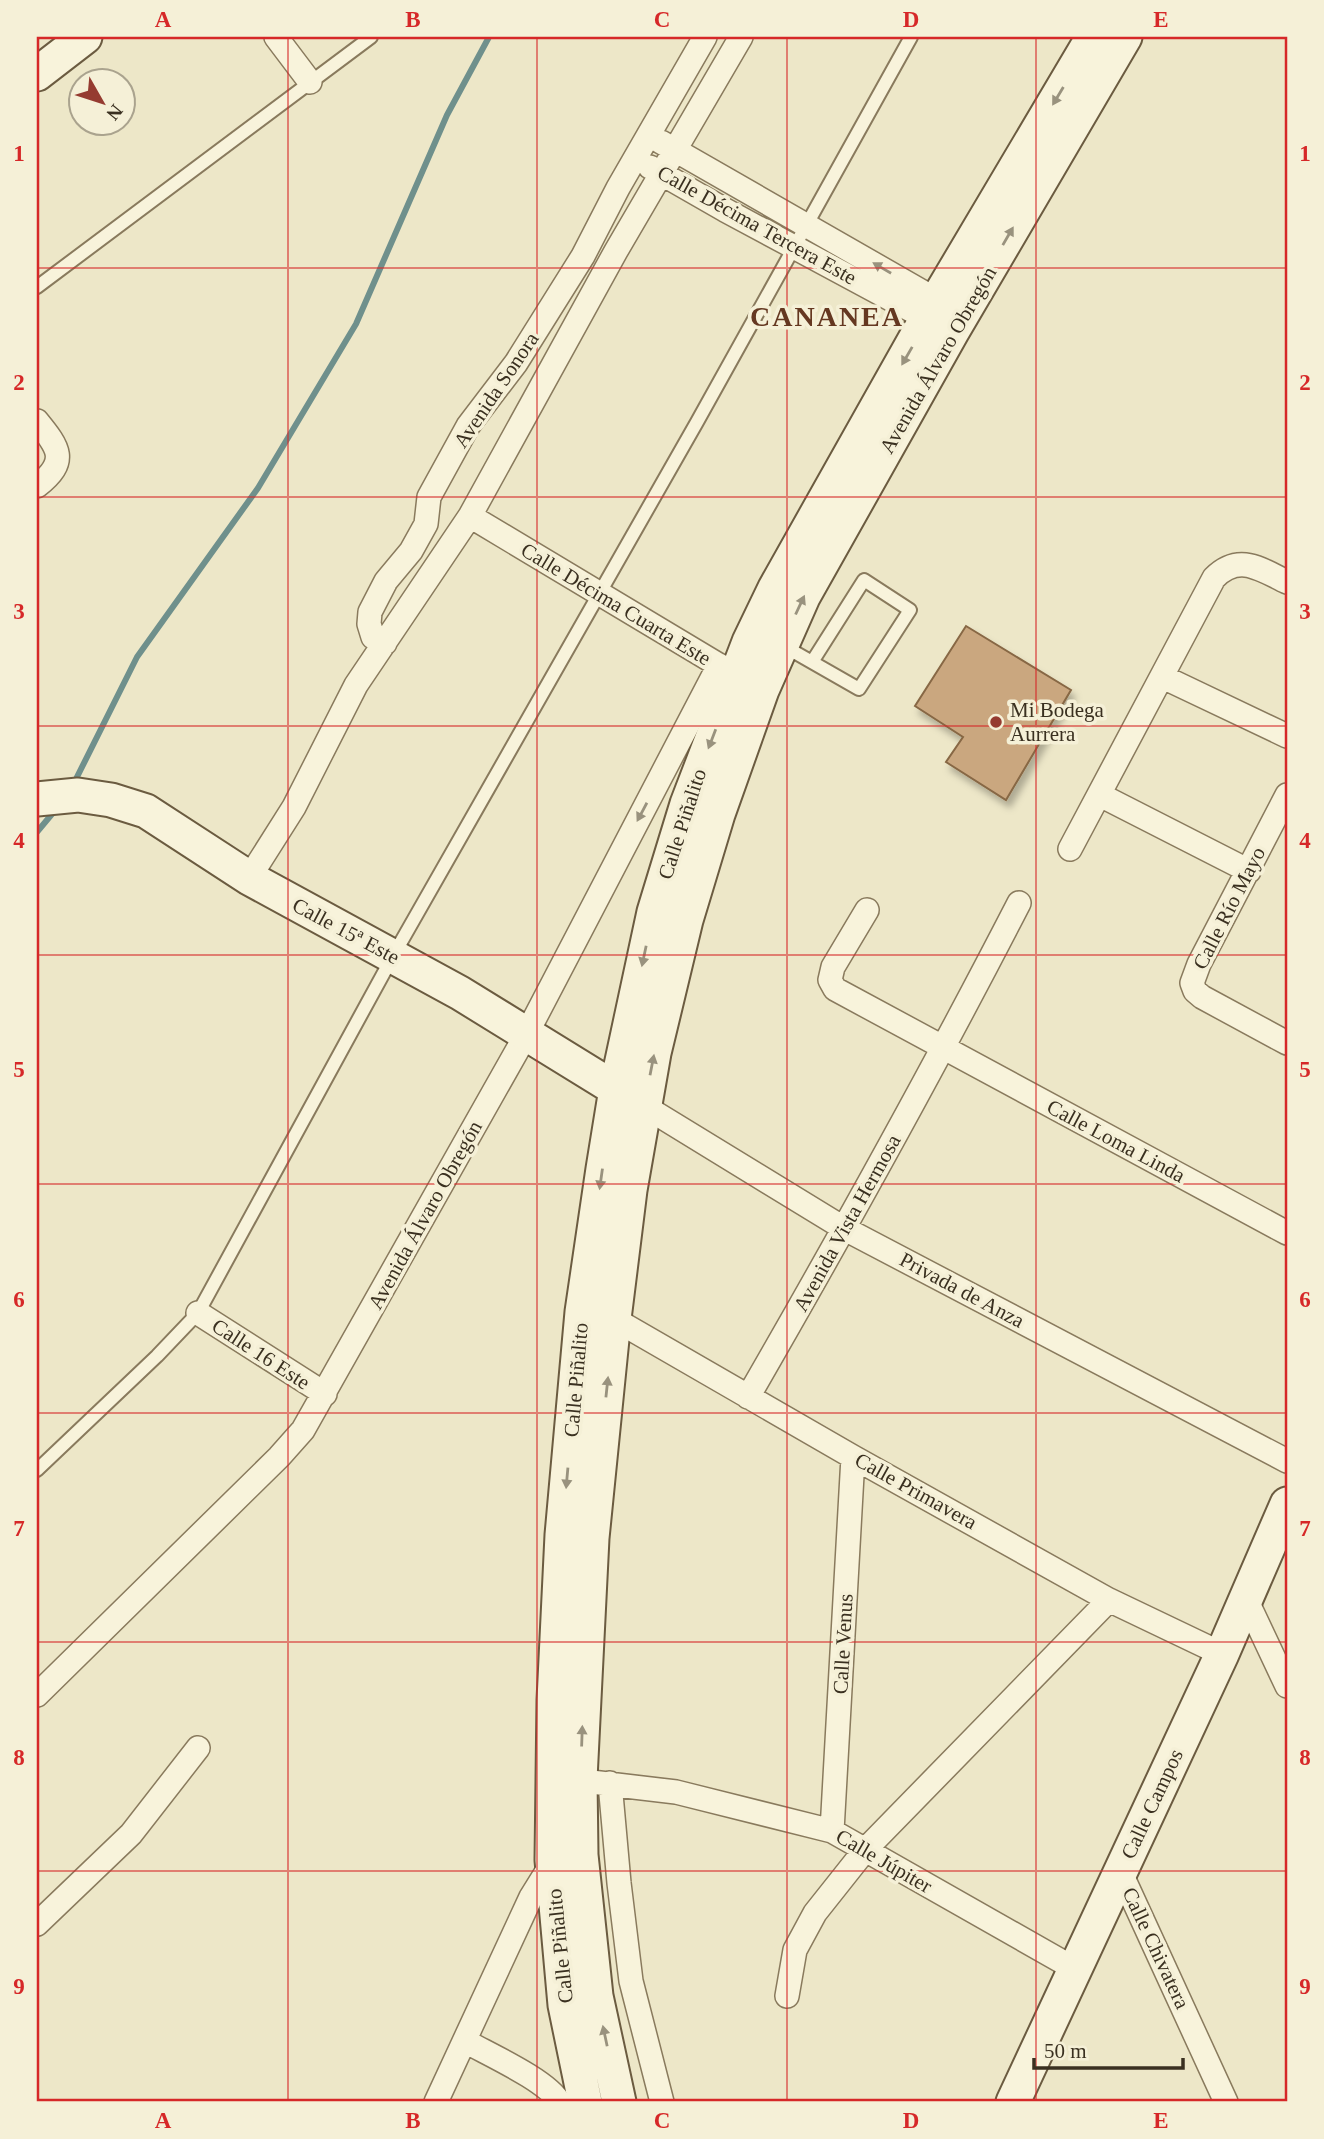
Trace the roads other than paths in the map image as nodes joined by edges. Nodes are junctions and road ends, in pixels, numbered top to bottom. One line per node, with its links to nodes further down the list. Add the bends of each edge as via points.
1 (85, 37): 9 (main road)
2 (276, 37): 10 (street)
3 (371, 37): 10 (lane)
4 (705, 37): 11 (street, Avenida Sonora)
5 (741, 37): 12 (street)
6 (911, 37): 15 (lane)
7 (1093, 37): 18 (main road, Avenida Álvaro Obregón, one-way to 18)
8 (1125, 37): 18 (main road, Avenida Álvaro Obregón, one-way to 8)
9 (37, 74)
10 (310, 82): 17 (lane)
11 (649, 135): 12 (street); 13 (street, Avenida Sonora)
12 (675, 150): 14 (street); 15 (street, Calle Décima Tercera Este)
13 (635, 159): 14 (street, Calle Décima Tercera Este); 24 (street, Avenida Sonora, via 583,256 516,363 468,426 429,497 426,524 370,612 373,637)
14 (663, 174): 16 (street, Calle Décima Tercera Este); 21 (street)
15 (805, 226): 16 (lane); 18 (street, Calle Décima Tercera Este, one-way to 15)
16 (793, 246): 18 (street, Calle Décima Tercera Este); 23 (lane)
17 (37, 287)
18 (945, 317): 25 (main road, Avenida Álvaro Obregón, one-way to 18); 27 (main road, Avenida Álvaro Obregón, one-way to 27, via 775,588 749,642)
19 (37, 421): 20 (street, via 58,455 57,467)
20 (37, 486)
21 (470, 516): 23 (street, Calle Décima Cuarta Este); 24 (street)
22 (1287, 582): 28 (street, via 1241,563 1225,566 1214,578)
23 (598, 593): 27 (street, Calle Décima Cuarta Este); 38 (lane)
24 (385, 643): 35 (street, via 356,685 294,807)
25 (782, 645): 26 (lane); 27 (main road, Avenida Álvaro Obregón)
26 (812, 662): 26 (lane, via 859,689 910,610 864,580)
27 (739, 677): 39 (street, Avenida Álvaro Obregón, one-way to 39); 42 (main road, Calle Piñalito, one-way to 42, via 687,804 654,912); 43 (main road, Calle Piñalito, one-way to 27, via 686,920 718,814)
28 (1163, 677): 29 (street); 30 (street)
29 (1287, 736)
30 (1100, 795): 33 (street); 34 (street)
31 (1287, 795): 34 (street, Calle Río Mayo)
32 (37, 799): 35 (main road, Calle 15ª Este, via 78,795 146,811)
33 (1070, 849)
34 (1249, 871): 40 (street, Calle Río Mayo, via 1192,983 1202,997)
35 (249, 878): 38 (main road, Calle 15ª Este)
36 (1019, 903): 41 (street, Avenida Vista Hermosa)
37 (867, 910): 41 (street, Calle Loma Linda, via 833,967 830,980 835,989)
38 (393, 956): 39 (main road, Calle 15ª Este); 46 (lane)
39 (527, 1033): 42 (main road, Calle 15ª Este); 48 (street, Avenida Álvaro Obregón)
40 (1287, 1043)
41 (944, 1048): 44 (street, Avenida Vista Hermosa); 45 (street, Calle Loma Linda)
42 (616, 1089): 43 (main road, Calle 15ª Este); 60 (main road, Calle Piñalito, one-way to 60, via 582,1312 562,1535)
43 (644, 1106): 44 (street, Privada de Anza); 47 (main road, Calle Piñalito)
44 (845, 1228): 49 (street, Avenida Vista Hermosa); 51 (street, Privada de Anza)
45 (1287, 1233)
46 (198, 1313): 48 (street, Calle 16 Este); 52 (lane)
47 (614, 1319): 49 (street, Calle Primavera); 60 (main road, Calle Piñalito, one-way to 47, via 592,1538)
48 (325, 1394): 58 (street, Avenida Álvaro Obregón, via 279,1457)
49 (748, 1397): 50 (street, Calle Primavera)
50 (853, 1457): 55 (street, Calle Primavera); 61 (street, Calle Venus)
51 (1287, 1461)
52 (37, 1470)
53 (1287, 1504): 54 (main road, Calle Campos)
54 (1246, 1599): 56 (main road, Calle Campos); 57 (street)
55 (1109, 1600): 56 (street, Calle Primavera); 62 (street)
56 (1222, 1654): 64 (main road, Calle Campos)
57 (1287, 1686)
58 (37, 1695)
59 (198, 1748): 65 (street, via 131,1834)
60 (581, 1780): 61 (street, Calle Júpiter, via 676,1792); 63 (main road, Calle Piñalito); 73 (street, via 619,1884 631,1981)
61 (832, 1831): 62 (street, Calle Júpiter)
62 (865, 1850): 66 (street, Calle Júpiter); 67 (street, via 815,1913 795,1950)
63 (566, 1858): 68 (street, via 531,1897); 71 (main road, Calle Piñalito, via 565,2005); 72 (main road, Calle Piñalito, one-way to 63)
64 (1120, 1871): 66 (main road, Calle Campos); 75 (street, Calle Chivatera)
65 (37, 1924)
66 (1075, 1969): 74 (main road, Calle Campos)
67 (787, 1996)
68 (465, 2041): 69 (street); 70 (street, via 543,2085)
69 (436, 2102)
70 (559, 2102)
71 (585, 2102)
72 (620, 2102)
73 (662, 2102)
74 (1013, 2102)
75 (1226, 2102)

